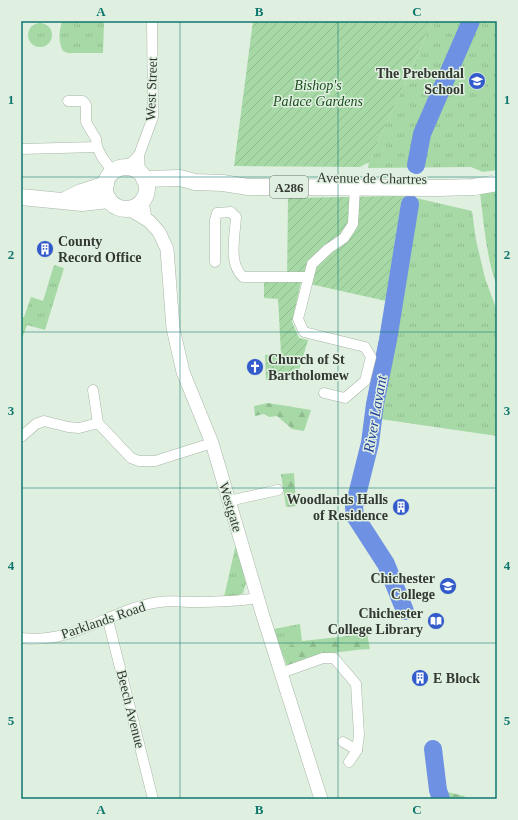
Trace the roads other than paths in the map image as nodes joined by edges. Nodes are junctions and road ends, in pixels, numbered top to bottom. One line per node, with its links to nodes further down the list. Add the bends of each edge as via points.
1 (152, 21): 8 (street, West Street, via 153,117)
2 (68, 101): 3 (street, via 83,101 86,105 86,122 96,139)
3 (97, 147): 4 (street); 8 (street)
4 (21, 149)
5 (497, 173): 6 (main road, Avenue de Chartres / A286, via 423,179 249,178)
6 (224, 183): 8 (main road, Avenue de Chartres / A286, via 194,182 180,178); 9 (main road, Avenue de Chartres / A286, via 248,187)
7 (497, 183): 9 (main road, Avenue de Chartres / A286, via 456,188)
8 (131, 185): 11 (main road, A286, via 81,192); 12 (main road, via 106,189); 12 (main road, via 118,208); 19 (street, Westgate, via 145,218 158,232 167,249 170,302 177,349 183,372)
9 (356, 187): 14 (street, via 353,224 344,238 312,264)
10 (21, 197): 11 (main road, A286)
11 (65, 200): 12 (main road, A286)
12 (109, 200)
13 (215, 262): 14 (street, via 217,213 231,212 236,217 234,265 238,273 243,277)
14 (308, 277): 16 (street, via 298,319 304,332 365,347 371,357 365,382 344,398)
15 (93, 390): 17 (street)
16 (324, 393)
17 (98, 423): 18 (street, via 78,428 44,422 36,424); 19 (street, via 124,452 139,461 155,461)
18 (21, 437)
19 (212, 444): 21 (street, Westgate)
20 (278, 490): 21 (street)
21 (229, 501): 22 (street, Westgate)
22 (257, 598): 23 (street, Parklands Road, via 236,601 161,602 127,609); 25 (street, Westgate)
23 (108, 620): 24 (street, Parklands Road, via 53,637); 29 (street, Beech Avenue)
24 (21, 638)
25 (281, 673): 27 (street, via 323,658 334,658 356,684 360,735); 30 (street, Westgate)
26 (343, 742): 27 (street)
27 (357, 750): 28 (street)
28 (349, 762)
29 (153, 799)
30 (322, 799)

